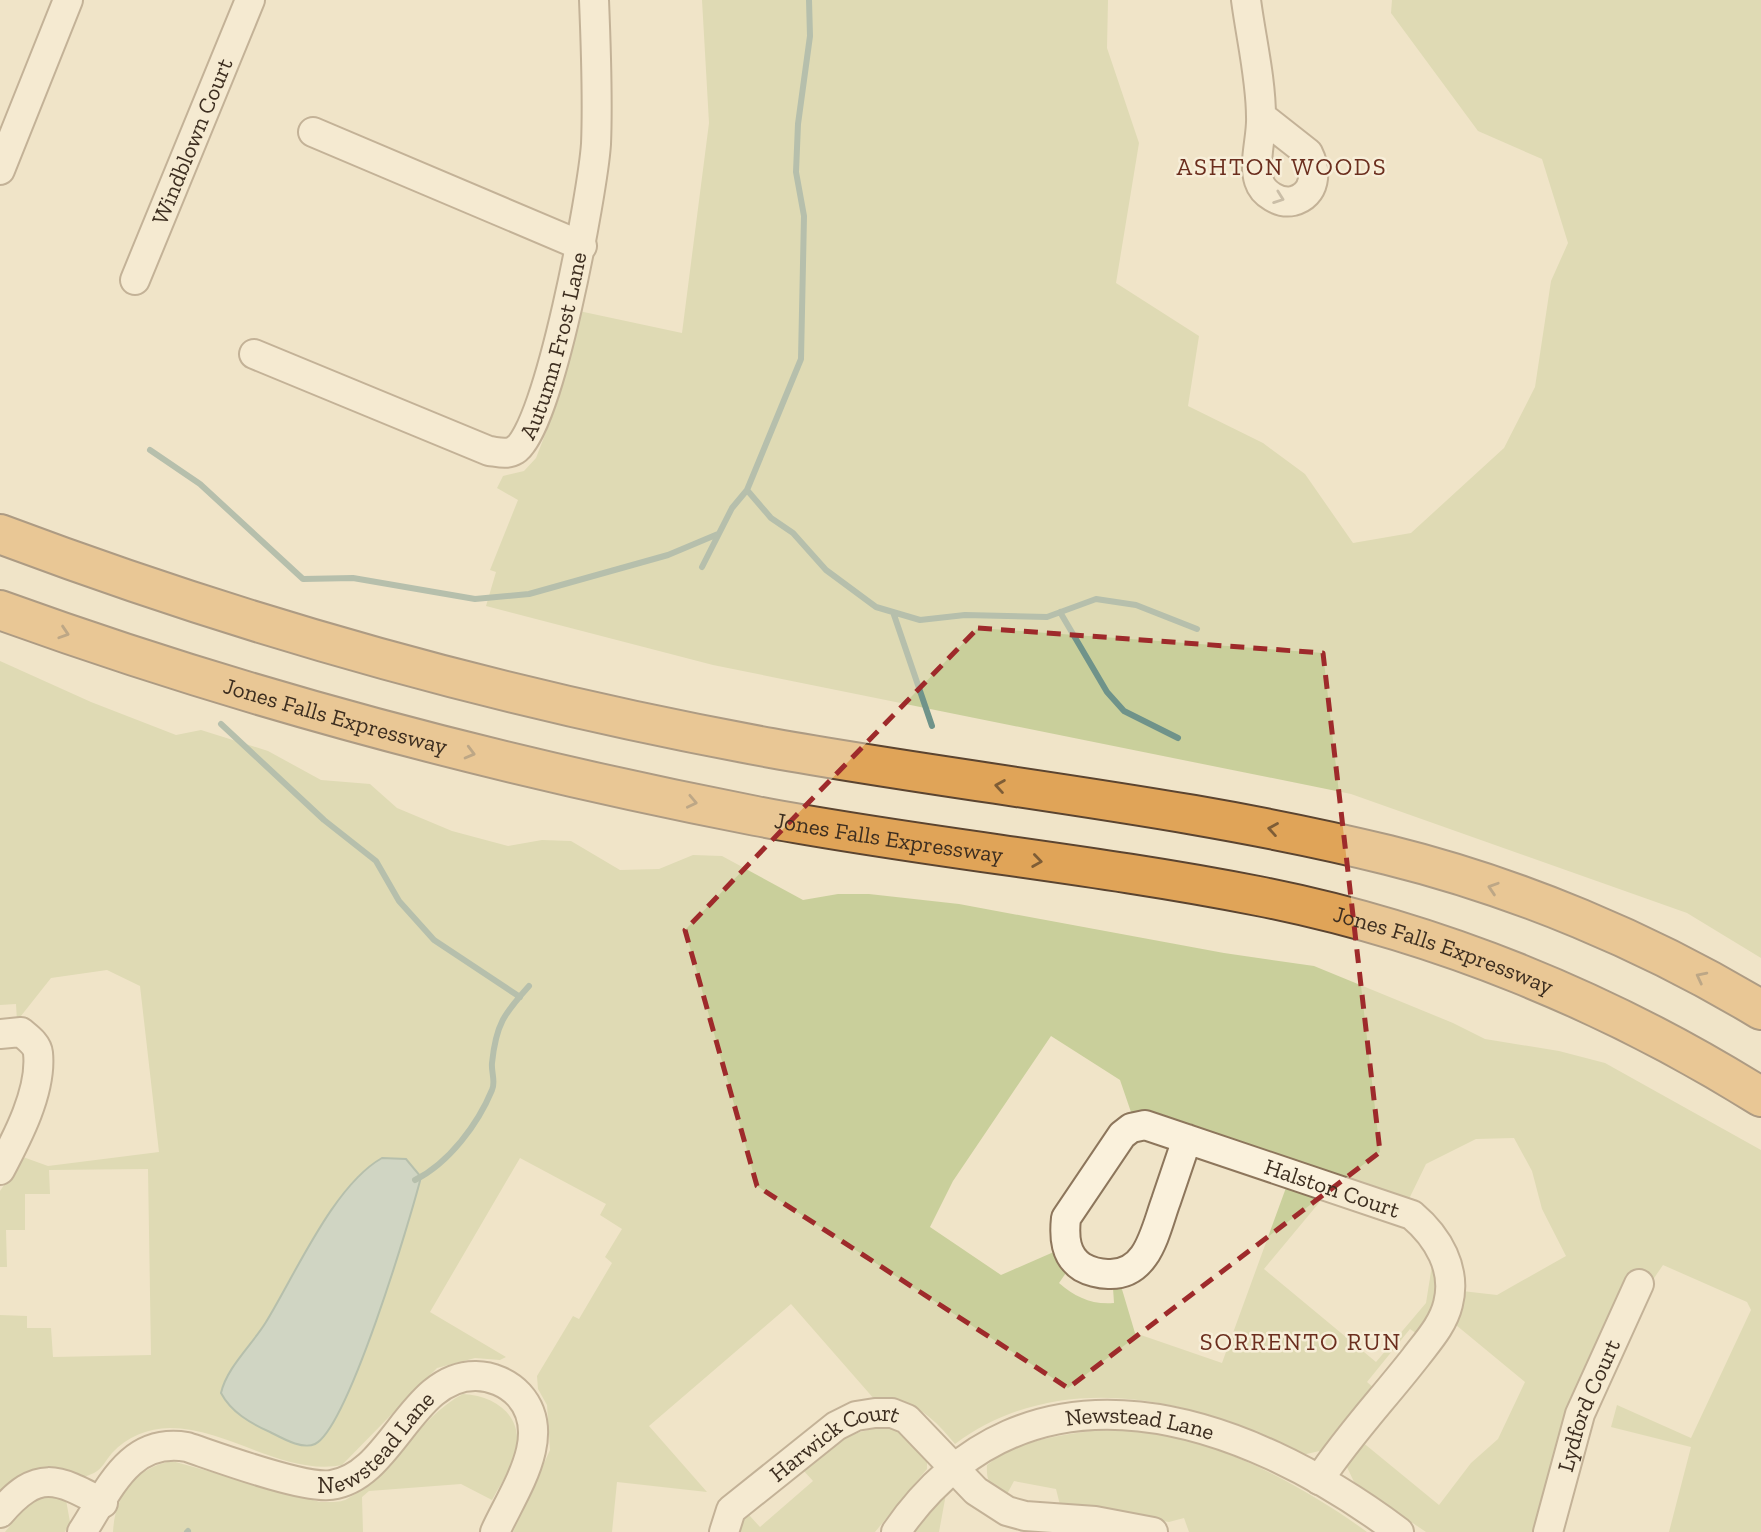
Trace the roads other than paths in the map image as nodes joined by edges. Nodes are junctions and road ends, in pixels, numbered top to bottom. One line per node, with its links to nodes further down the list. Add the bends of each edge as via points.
1 (68, 0): 7 (street)
2 (250, 0): 9 (street, Windblown Court)
3 (594, 0): 8 (street, Autumn Frost Lane, via 596,145)
4 (1247, 0): 5 (street)
5 (1262, 116)
6 (313, 132): 8 (street)
7 (0, 170)
8 (582, 246): 10 (street, Autumn Frost Lane, via 542,396 524,442 515,450 489,450)
9 (135, 280)
10 (254, 354)
11 (0, 534): 13 (highway, one-way to 11, via 1631,941 1507,892 1393,856 1281,830 895,769 632,721 299,635)
12 (0, 610): 15 (highway, Jones Falls Expressway, one-way to 15, via 268,698 488,758 758,816 1196,885 1373,924 1480,958 1600,1008 1699,1058)
13 (1761, 1010)
14 (0, 1034): 17 (street, via 21,1032 38,1052 31,1103)
15 (1761, 1097)
16 (1187, 1139): 16 (street, Halston Court, via 1145,1125 1122,1135 1066,1218 1068,1251 1081,1266 1100,1274 1122,1275 1138,1264 1150,1249); 20 (street, Halston Court, via 1412,1215 1439,1243 1446,1260 1448,1305 1436,1331)
17 (4, 1149)
18 (1639, 1284): 30 (street, Lydford Court, via 1580,1414)
19 (956, 1466): 20 (street, Newstead Lane, via 1003,1437 1045,1422 1117,1414 1185,1422 1227,1435); 26 (street, Harwick Court, via 908,1419 892,1413 856,1416 809,1445 731,1510); 27 (street, Newstead Lane); 28 (street, Harwick Court, via 976,1491 1007,1511)
20 (1319, 1480): 29 (street, Newstead Lane)
21 (103, 1503): 22 (street, via 57,1482 30,1484); 23 (street, Newstead Lane); 24 (street, Newstead Lane); 25 (street, Newstead Lane, via 111,1483 130,1462 146,1450 169,1444 308,1484 331,1485 350,1479 439,1388 476,1376 514,1389 526,1402 532,1420 531,1453)
22 (0, 1513)
23 (82, 1532)
24 (100, 1532)
25 (495, 1532)
26 (724, 1532)
27 (896, 1532)
28 (1153, 1532)
29 (1399, 1532)
30 (1548, 1532)

